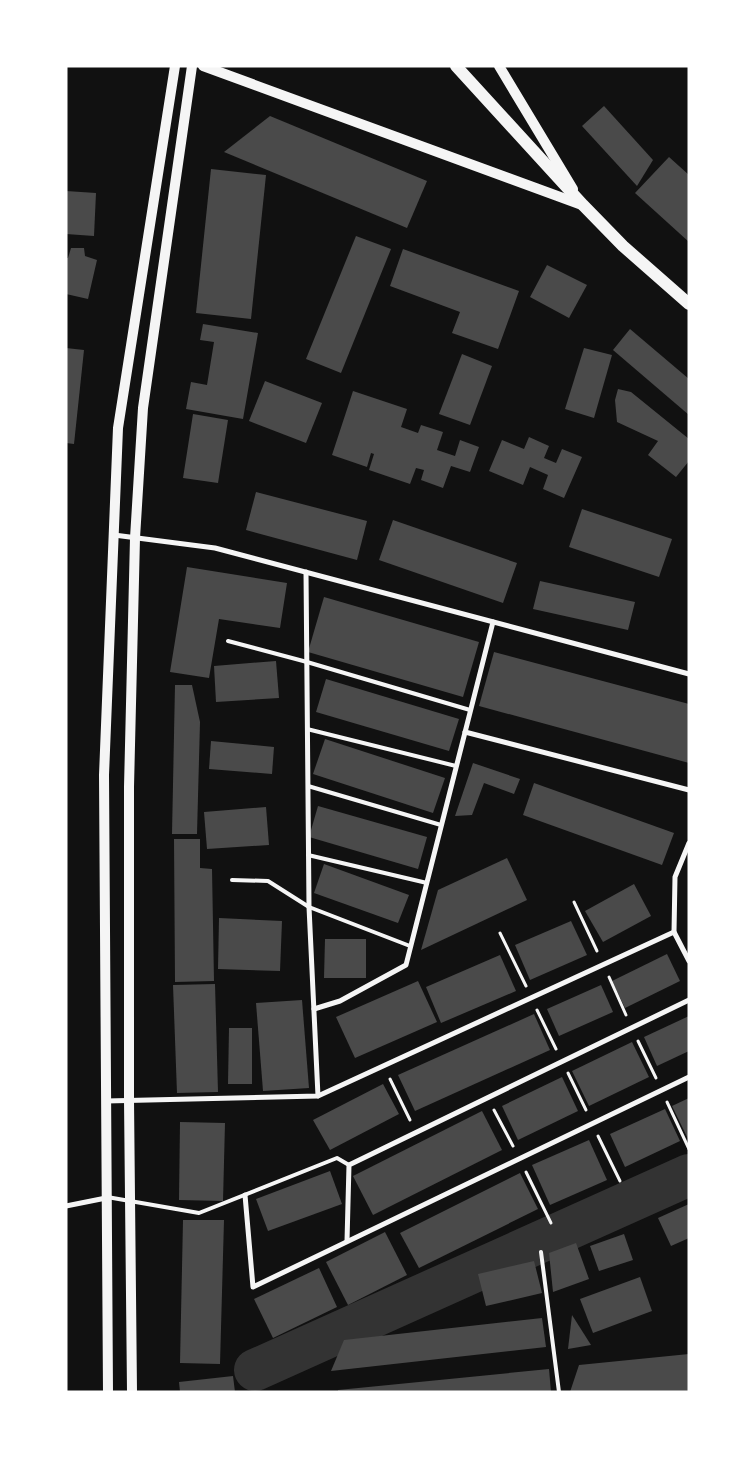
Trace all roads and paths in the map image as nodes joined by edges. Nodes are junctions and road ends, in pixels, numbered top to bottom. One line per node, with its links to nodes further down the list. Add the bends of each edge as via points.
1 (175, 66): 8 (main road, via 118,428)
2 (192, 66): 9 (main road, via 143,408)
3 (203, 66): 6 (main road)
4 (456, 66): 6 (main road)
5 (499, 66): 6 (main road)
6 (583, 205): 7 (main road)
7 (689, 304)
8 (114, 535): 9 (street); 36 (main road, via 104,775)
9 (135, 538): 10 (street, via 215,548); 35 (main road, via 129,787)
10 (306, 572): 11 (street); 13 (street)
11 (493, 622): 14 (street); 15 (street)
12 (228, 641): 13 (lane)
13 (307, 662): 15 (lane); 16 (street)
14 (689, 674)
15 (470, 710): 17 (street)
16 (307, 728): 18 (lane); 19 (street)
17 (465, 732): 18 (street); 20 (street)
18 (456, 766): 21 (street)
19 (308, 786): 21 (lane); 23 (street)
20 (689, 790)
21 (441, 825): 25 (street)
22 (689, 843): 27 (street, via 675,877)
23 (308, 855): 25 (lane); 26 (street)
24 (232, 880): 26 (lane, via 268,880)
25 (427, 883): 28 (street)
26 (309, 907): 28 (lane); 31 (street)
27 (674, 932): 29 (street); 32 (street)
28 (410, 946): 31 (street, via 406,965 340,1001)
29 (689, 961)
30 (689, 1000): 37 (street)
31 (314, 1009): 34 (street)
32 (384, 1066): 34 (street); 37 (path)
33 (689, 1077): 43 (street)
34 (318, 1096): 35 (street)
35 (129, 1100): 36 (street); 41 (main road)
36 (106, 1101): 40 (main road)
37 (416, 1132): 38 (street)
38 (349, 1165): 39 (lane, via 337,1158); 43 (street)
39 (246, 1194): 41 (lane, via 199,1213); 43 (street, via 253,1287)
40 (107, 1198): 41 (lane); 42 (street); 45 (main road)
41 (129, 1201): 46 (main road)
42 (66, 1206)
43 (347, 1241)
44 (541, 1252): 47 (lane)
45 (108, 1392)
46 (132, 1392)
47 (559, 1392)

